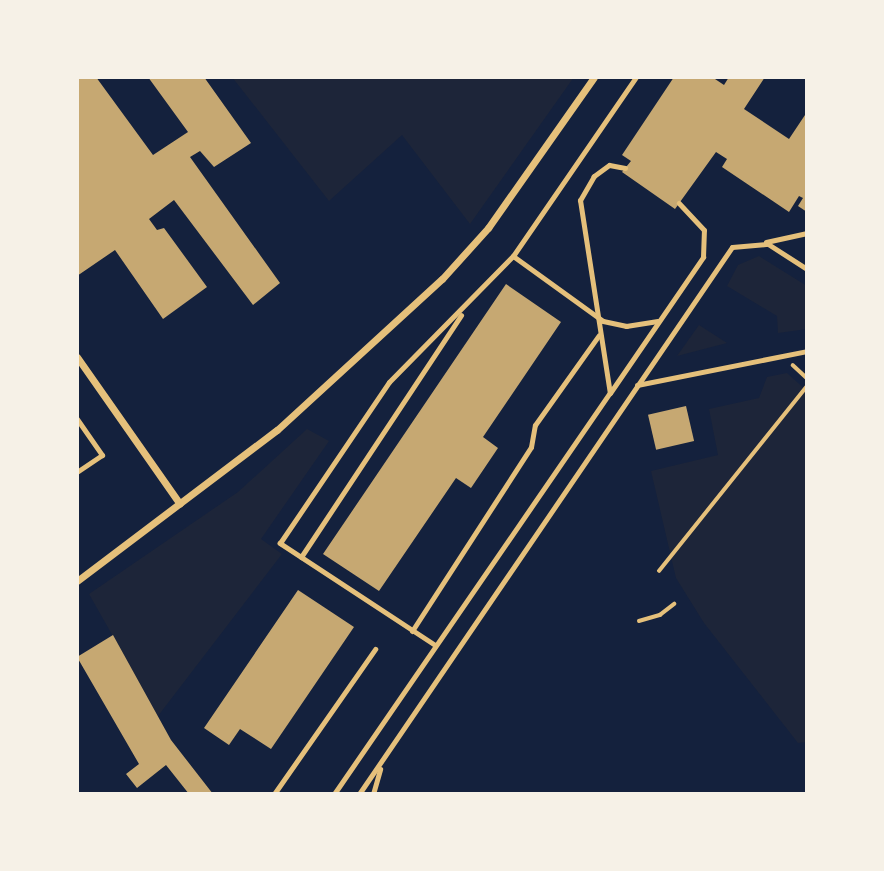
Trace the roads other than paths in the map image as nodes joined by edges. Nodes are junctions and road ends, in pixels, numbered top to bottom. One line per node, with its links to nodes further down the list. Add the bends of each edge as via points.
1 (594, 77): 19 (street, via 467,254 277,430)
2 (636, 77): 7 (lane)
3 (625, 168): 10 (lane, via 609,165 594,176 580,200)
4 (679, 203): 11 (lane, via 694,214 706,243 703,257)
5 (807, 233): 6 (lane)
6 (761, 243): 8 (lane); 15 (lane, via 732,247)
7 (513, 256): 9 (lane); 10 (lane)
8 (807, 269)
9 (466, 306): 20 (lane); 20 (lane, via 389,382 280,542)
10 (595, 316): 11 (lane, via 626,326); 12 (lane)
11 (658, 321): 16 (lane)
12 (599, 335): 16 (lane); 22 (lane, via 535,425 531,447)
13 (807, 351): 15 (lane)
14 (77, 357): 19 (street)
15 (636, 385): 25 (lane)
16 (610, 393): 23 (lane)
17 (77, 419): 18 (lane, via 102,455)
18 (77, 471)
19 (180, 504): 21 (street)
20 (301, 557): 22 (lane)
21 (77, 581)
22 (412, 631): 23 (lane)
23 (435, 646): 27 (lane)
24 (375, 649): 26 (lane)
25 (381, 762): 28 (lane); 29 (lane)
26 (274, 794)
27 (334, 794)
28 (359, 794)
29 (373, 794)

